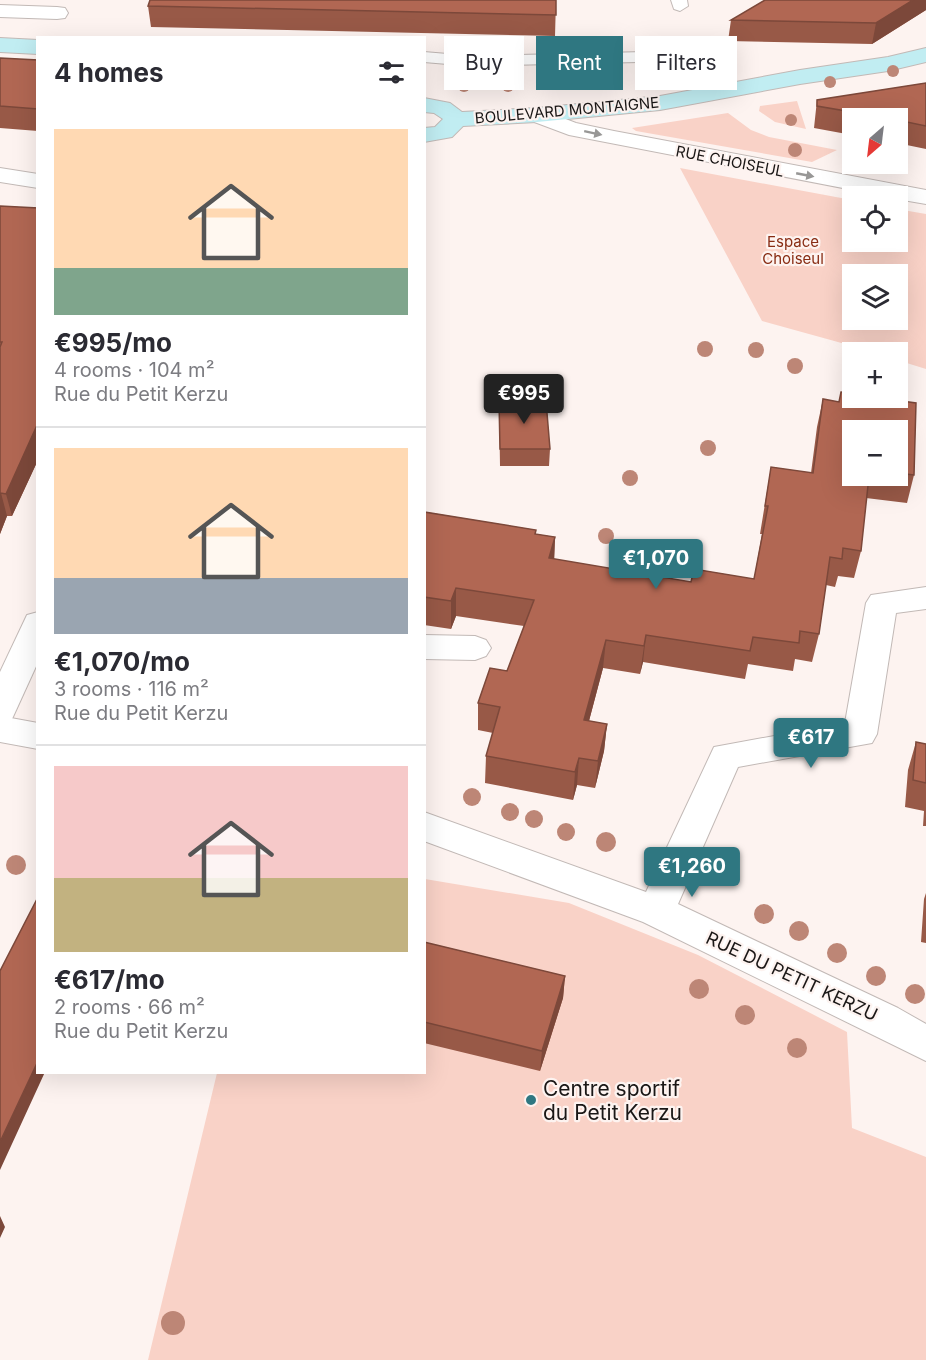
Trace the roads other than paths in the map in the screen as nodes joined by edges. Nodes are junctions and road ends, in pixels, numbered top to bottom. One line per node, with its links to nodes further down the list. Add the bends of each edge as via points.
1 (0, 11): 2 (street)
2 (57, 13)
3 (0, 45): 4 (main road)
4 (36, 47)
5 (926, 55): 7 (main road, BOULEVARD MONTAIGNE)
6 (426, 57): 7 (lane, via 471,61 686,53)
7 (721, 91): 9 (main road, BOULEVARD MONTAIGNE, via 660,103)
8 (426, 105): 10 (main road, via 444,108)
9 (537, 114): 10 (main road, BOULEVARD MONTAIGNE); 14 (street, RUE CHOISEUL, one-way to 14, via 569,128 603,136)
10 (455, 119): 11 (main road, via 453,127 444,132)
11 (426, 135)
12 (0, 175): 13 (street)
13 (36, 182)
14 (926, 197)
15 (926, 598): 23 (street, via 882,603 860,734 726,756)
16 (36, 628): 19 (street)
17 (426, 647): 18 (street)
18 (476, 648)
19 (0, 710)
20 (0, 729): 21 (street)
21 (36, 736)
22 (426, 827): 23 (street, RUE DU PETIT KERZU)
23 (656, 912): 24 (street, RUE DU PETIT KERZU, via 884,1020)
24 (926, 1044)

